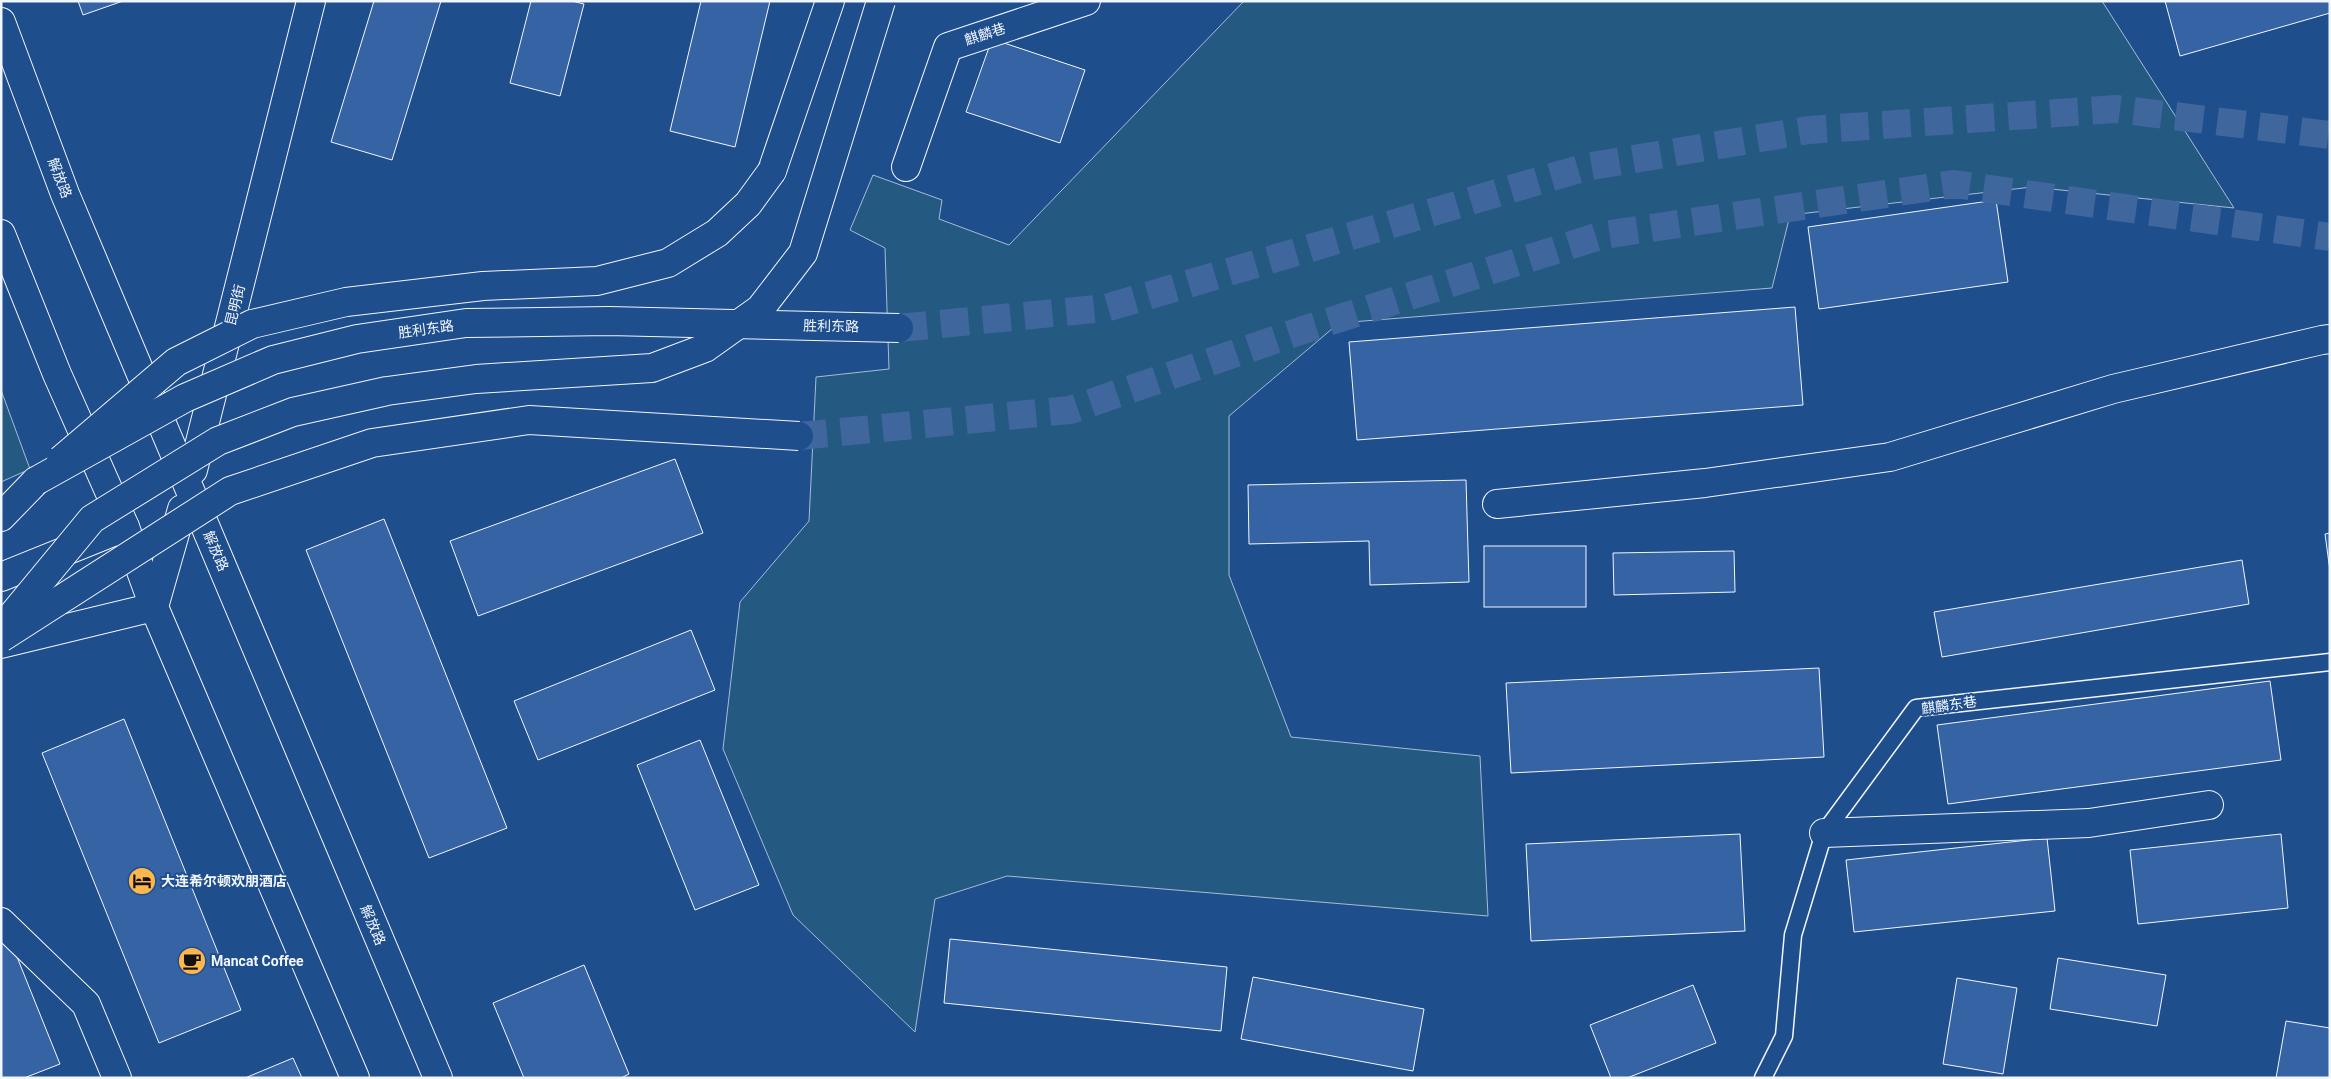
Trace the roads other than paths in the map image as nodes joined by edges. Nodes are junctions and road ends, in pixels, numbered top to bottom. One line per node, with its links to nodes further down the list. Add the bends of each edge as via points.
1 (311, 1): 12 (main road, 昆明街)
2 (830, 1): 11 (main road, bridge, via 772,171 748,204 717,233 668,262 597,280 483,286 346,302 252,324 176,362)
3 (881, 1): 18 (main road, bridge, via 802,253 760,309 705,348 652,368 476,379 387,391 293,412 218,441 92,520)
4 (1086, 1): 6 (main road, 麒麟巷, via 948,47)
5 (1, 22): 12 (main road, 解放路, via 66,194)
6 (906, 167)
7 (1, 234): 15 (main road, via 57,374)
8 (900, 328): 11 (main road, 胜利东路, bridge, via 609,321 466,323 357,339 272,360 211,387)
9 (2330, 340): 13 (main road, via 2113,389 1890,457 1705,484)
10 (799, 436): 19 (main road, bridge, via 528,420 372,442 230,491)
11 (36, 481): 14 (main road, 胜利东路)
12 (189, 487): 17 (main road, 昆明街); 27 (main road, 解放路)
13 (1497, 504)
14 (1, 517)
15 (125, 527): 16 (main road); 17 (main road)
16 (1, 577)
17 (154, 607): 20 (main road); 26 (main road)
18 (1, 629)
19 (1, 638)
20 (1, 644)
21 (2330, 662): 23 (lane, 麒麟东巷, via 1916,708)
22 (2209, 805): 23 (main road, via 2090,823)
23 (1824, 833): 28 (lane, 麒麟东巷, via 1793,935 1784,1036)
24 (1, 922): 25 (main road, via 86,1004)
25 (117, 1078)
26 (355, 1078)
27 (438, 1078)
28 (1763, 1078)

